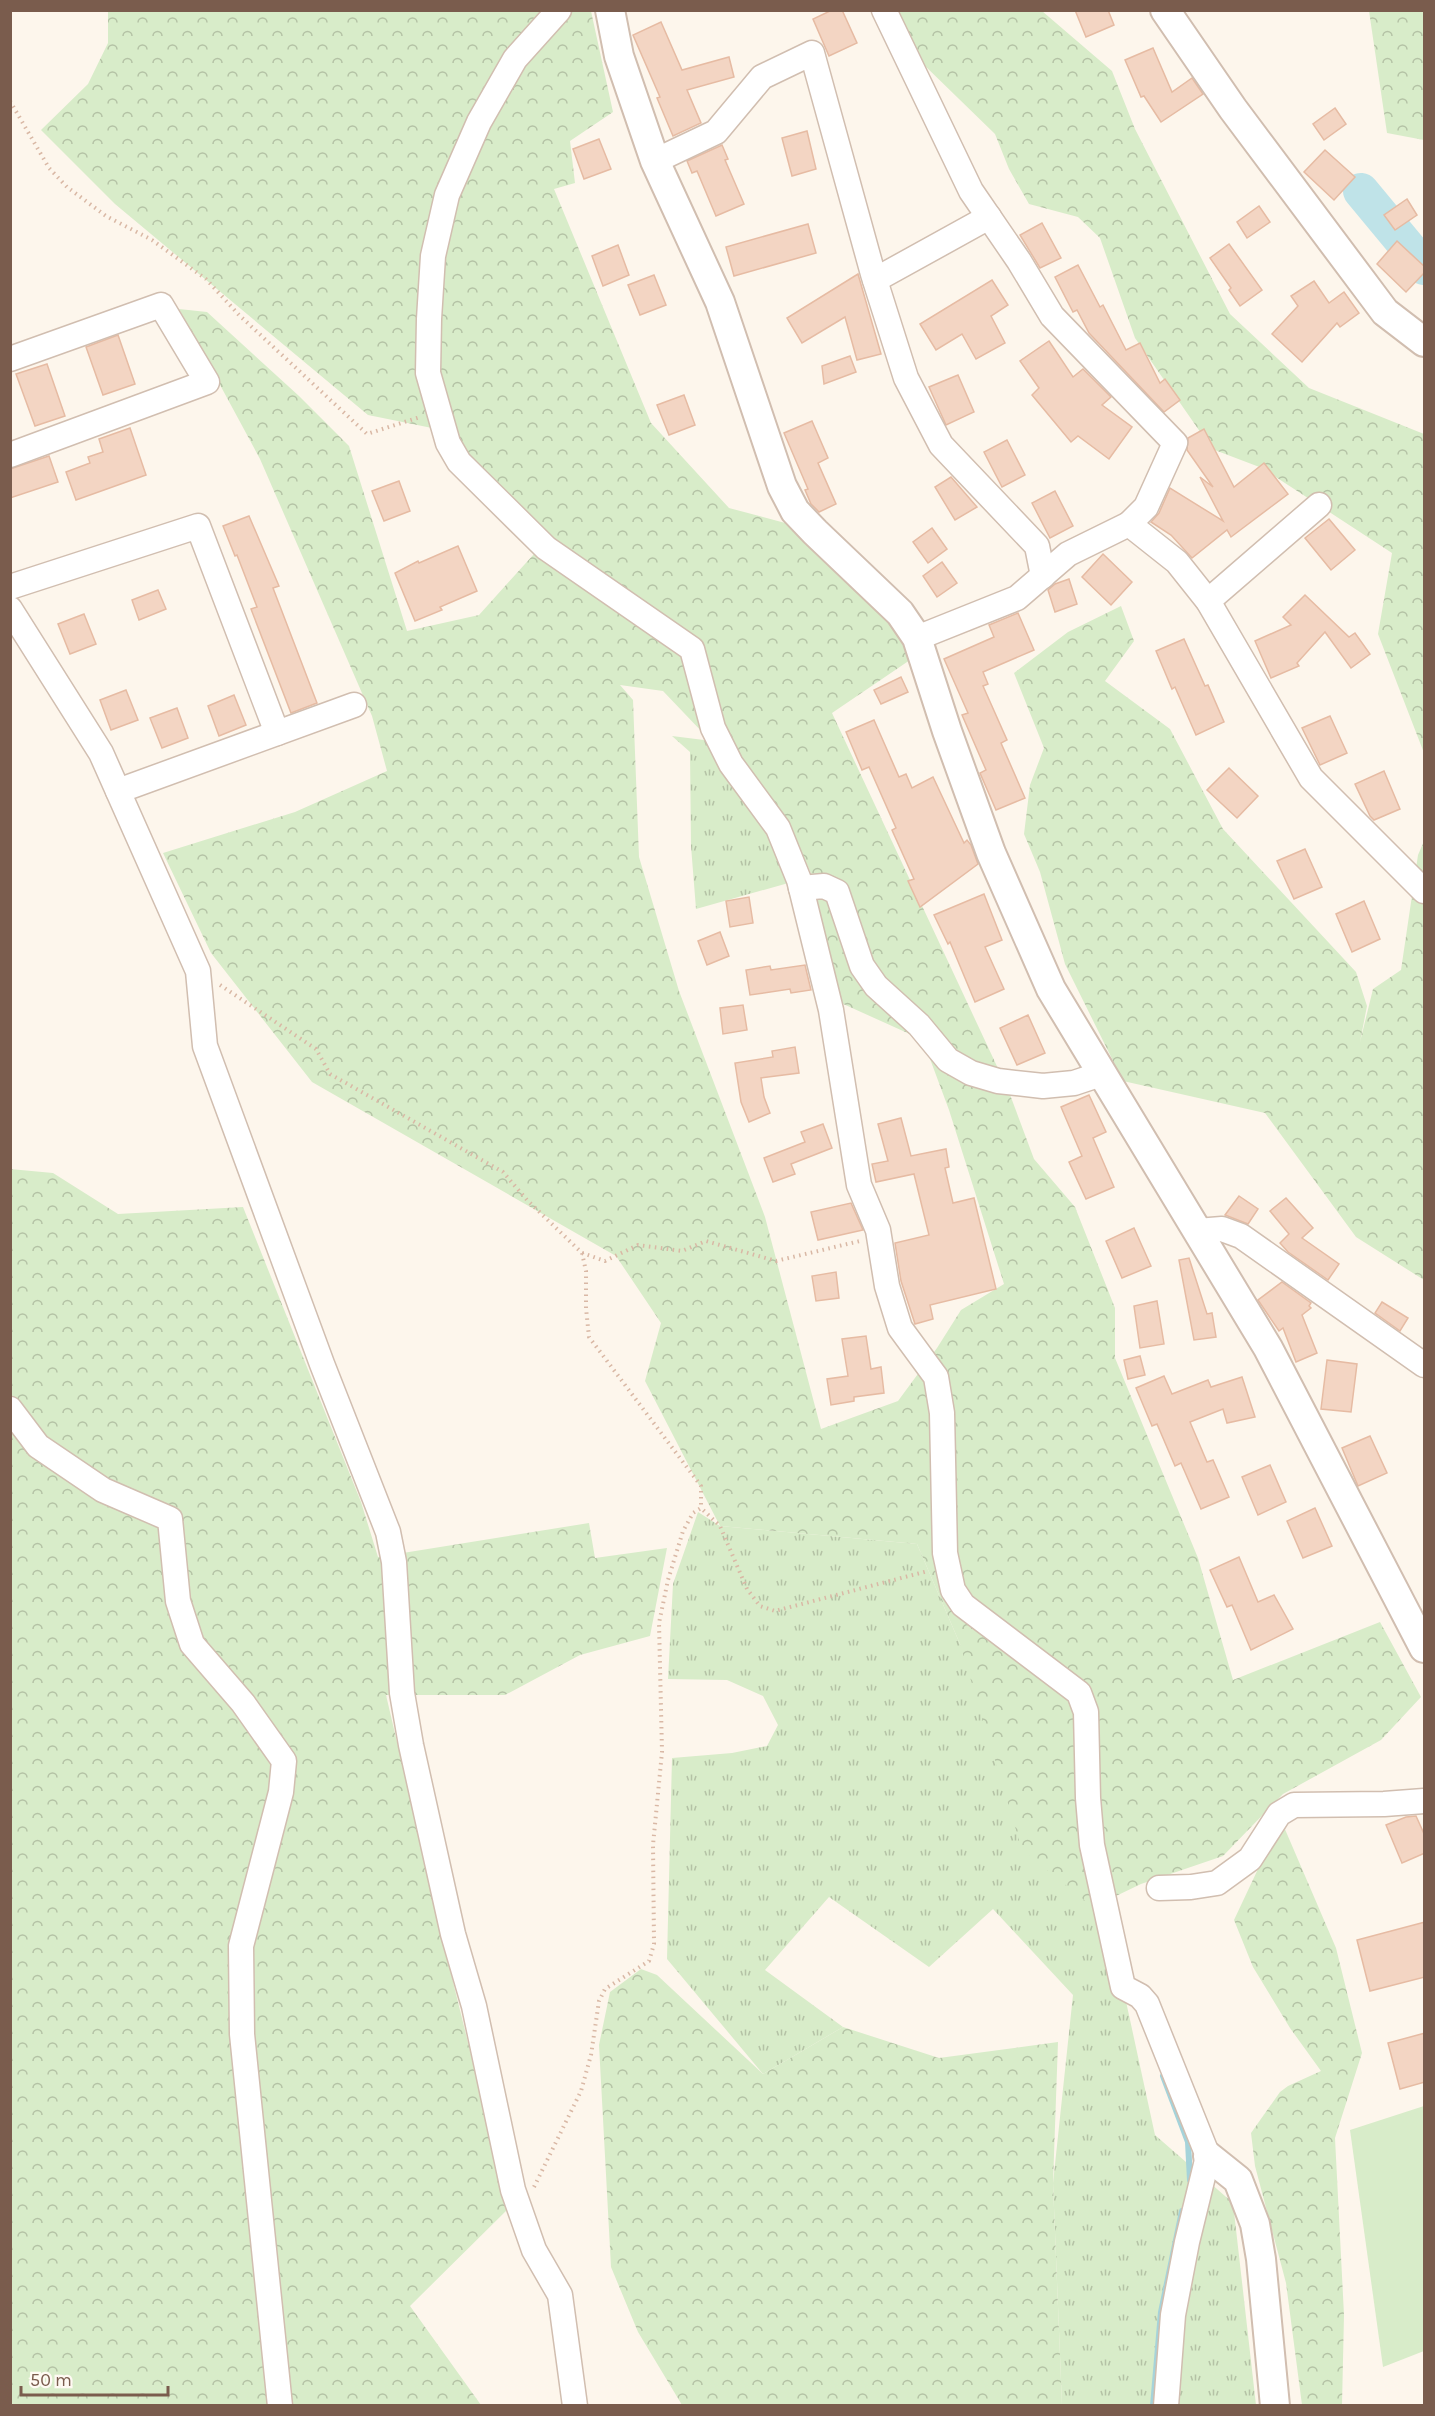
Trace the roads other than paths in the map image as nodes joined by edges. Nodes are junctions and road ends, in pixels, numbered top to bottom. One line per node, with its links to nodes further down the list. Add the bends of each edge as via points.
1 (559, 10): 21 (street, via 515,59 479,122 447,195 433,256 429,319 428,373 438,412 459,462 546,548 692,649 712,728 731,764 778,828)
2 (610, 10): 5 (street, via 619,56)
3 (884, 10): 6 (street, via 971,191)
4 (1166, 10): 8 (street, via 1233,110 1385,312)
5 (655, 161): 7 (street, via 716,132 762,77 812,53); 17 (street, via 720,302 782,486 795,511 900,613)
6 (989, 217): 7 (street); 12 (street, via 1052,316 1175,443 1146,507)
7 (875, 280): 13 (street, via 906,378 941,445 1037,546)
8 (1425, 342)
9 (10, 359): 10 (street, via 161,305 207,382)
10 (10, 455)
11 (1319, 505): 15 (street)
12 (1129, 524): 13 (street, via 1068,554); 15 (street, via 1177,562)
13 (1043, 576): 17 (street, via 1017,598)
14 (10, 587): 19 (street, via 198,526)
15 (1208, 601): 22 (street, via 1311,778)
16 (10, 609): 20 (street, via 101,753)
17 (917, 638): 23 (street, via 996,863 1052,989)
18 (354, 705): 19 (street)
19 (277, 733): 20 (street)
20 (118, 791): 32 (street, via 198,971 205,1046 321,1364 388,1532 394,1562 402,1693 411,1744 453,1934 474,2006 513,2190 534,2250 560,2295)
21 (801, 888): 23 (street, via 824,886 837,892 861,966 948,1060 971,1073 998,1081 1043,1086 1074,1083); 30 (street, via 831,1010 859,1185 879,1236 887,1286 900,1328 936,1377 942,1413 945,1553 953,1590 963,1605 1079,1693 1086,1712 1092,1845 1123,1987 1148,2004)
22 (1425, 891)
23 (1101, 1074): 24 (street)
24 (1197, 1231): 25 (street, via 1222,1229 1241,1236); 27 (street, via 1268,1348)
25 (1425, 1365)
26 (10, 1409): 31 (street, via 38,1446 103,1490 170,1519 178,1601 192,1644 243,1703 284,1761 281,1792 241,1946 242,2034)
27 (1425, 1648)
28 (1425, 1801): 29 (street, via 1294,1805 1279,1814 1250,1859 1217,1883)
29 (1159, 1888)
30 (1208, 2156): 33 (street, via 1173,2315); 34 (street, via 1238,2180 1255,2224)
31 (280, 2406)
32 (575, 2406)
33 (1166, 2406)
34 (1275, 2406)

